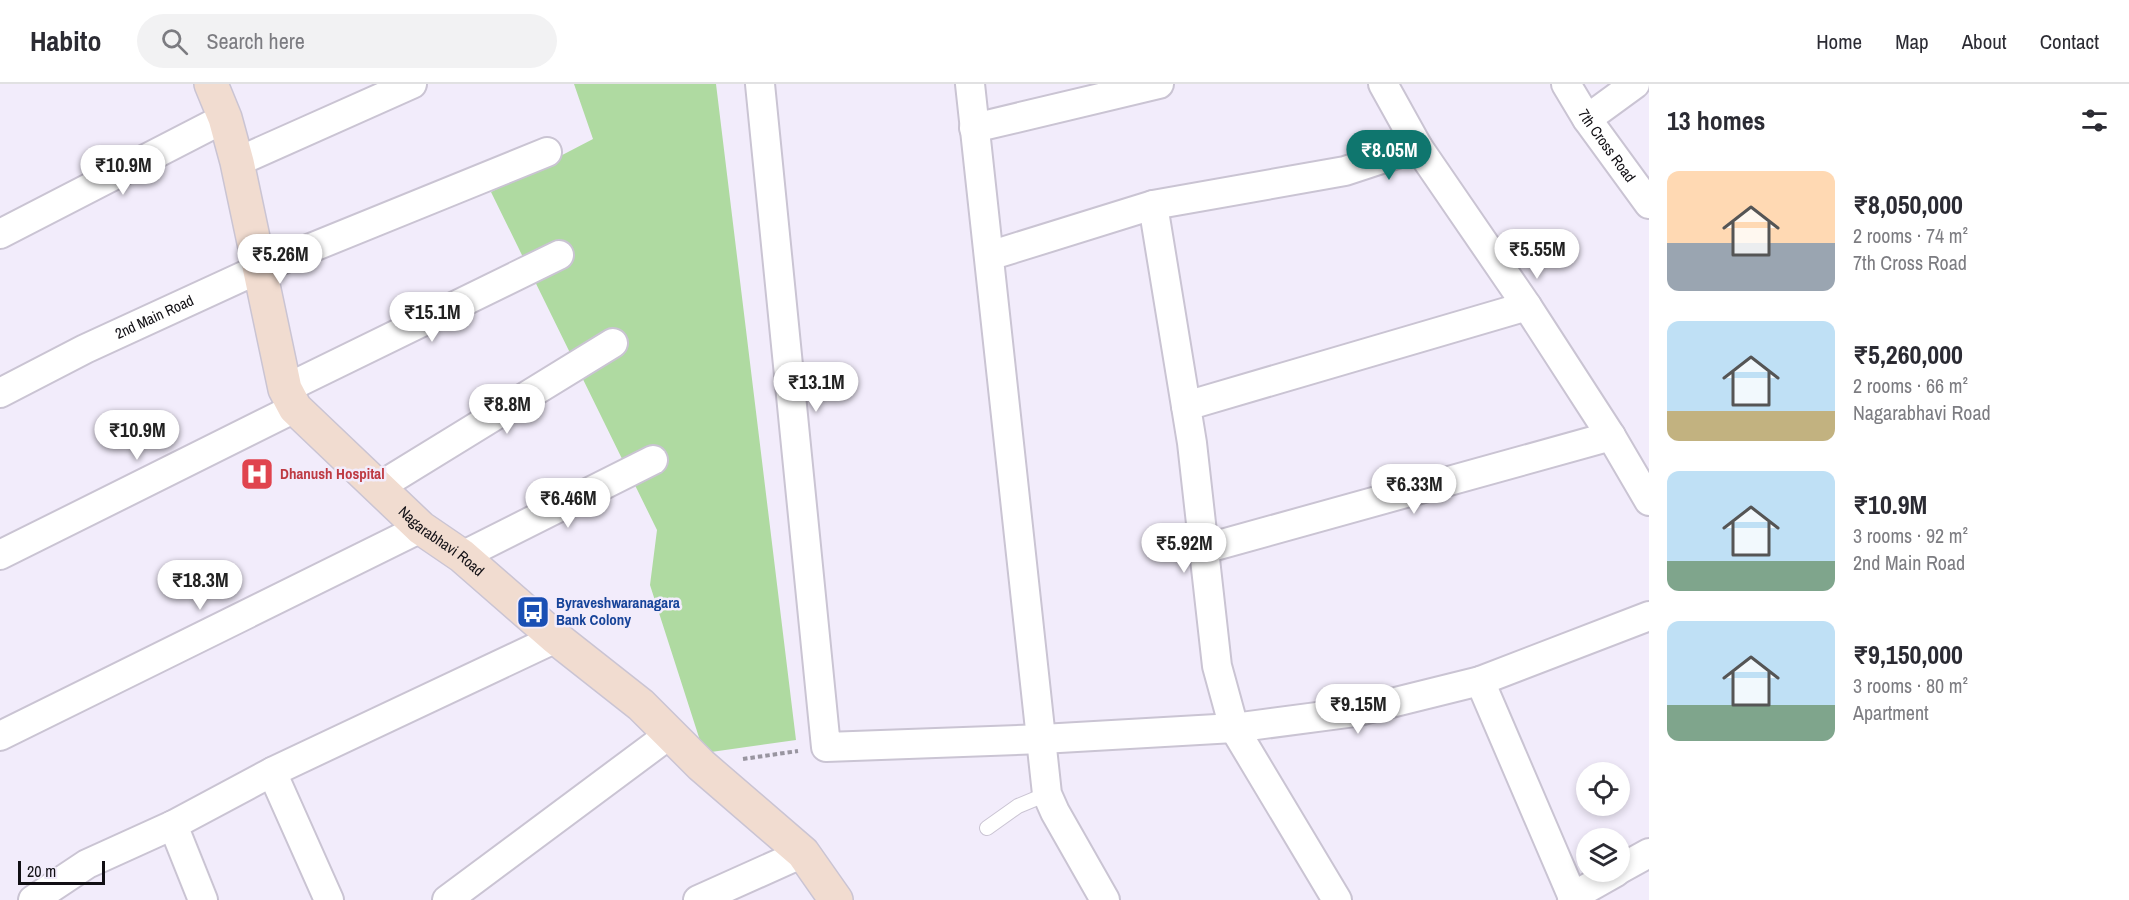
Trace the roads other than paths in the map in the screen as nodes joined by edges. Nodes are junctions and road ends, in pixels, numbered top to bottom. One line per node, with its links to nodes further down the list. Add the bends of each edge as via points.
1 (211, 84): 9 (main road)
2 (411, 84): 14 (street)
3 (760, 84): 40 (street, via 826,747)
4 (970, 84): 11 (street)
5 (1159, 84): 11 (street)
6 (1383, 84): 12 (street)
7 (1566, 84): 10 (street, 7th Cross Road)
8 (1635, 84): 10 (street)
9 (225, 118): 14 (main road); 17 (street)
10 (1587, 119): 15 (street, 7th Cross Road)
11 (974, 128): 19 (street)
12 (1418, 147): 16 (street, via 1345,171); 21 (street)
13 (547, 152): 20 (street, 2nd Main Road)
14 (237, 162): 20 (main road)
15 (1649, 204)
16 (1153, 205): 19 (street); 25 (street)
17 (0, 234)
18 (559, 255): 24 (street)
19 (989, 256): 40 (street)
20 (260, 268): 23 (street, 2nd Main Road); 24 (main road)
21 (1527, 306): 25 (street); 26 (street)
22 (613, 343): 28 (street)
23 (0, 393)
24 (290, 398): 28 (main road, Nagarabhavi Road); 32 (street)
25 (1186, 406): 31 (street)
26 (1611, 436): 29 (street); 31 (street)
27 (653, 460): 33 (street)
28 (377, 488): 30 (main road, Nagarabhavi Road)
29 (1649, 501)
30 (421, 528): 33 (main road, Nagarabhavi Road); 39 (street)
31 (1204, 549): 37 (street, via 1217,666)
32 (0, 555)
33 (462, 556): 35 (main road, Nagarabhavi Road)
34 (1649, 616): 36 (street)
35 (556, 638): 38 (main road, Nagarabhavi Road, via 641,705); 41 (street)
36 (1480, 681): 37 (street, via 1355,712); 50 (street)
37 (1234, 728): 40 (street); 57 (street)
38 (670, 734): 45 (main road, Nagarabhavi Road, via 700,765); 53 (street)
39 (0, 736)
40 (1042, 739): 42 (street)
41 (272, 772): 43 (street); 52 (street)
42 (1047, 794): 44 (lane, via 1018,806); 56 (street)
43 (173, 825): 49 (street, via 87,864); 51 (street)
44 (987, 828)
45 (803, 853): 54 (street); 55 (main road, Nagarabhavi Road)
46 (1649, 853): 47 (street)
47 (1630, 863)
48 (1599, 882): 50 (street)
49 (44, 897)
50 (1573, 898)
51 (203, 900)
52 (329, 900)
53 (447, 900)
54 (698, 900)
55 (836, 900)
56 (1105, 900)
57 (1337, 900)

